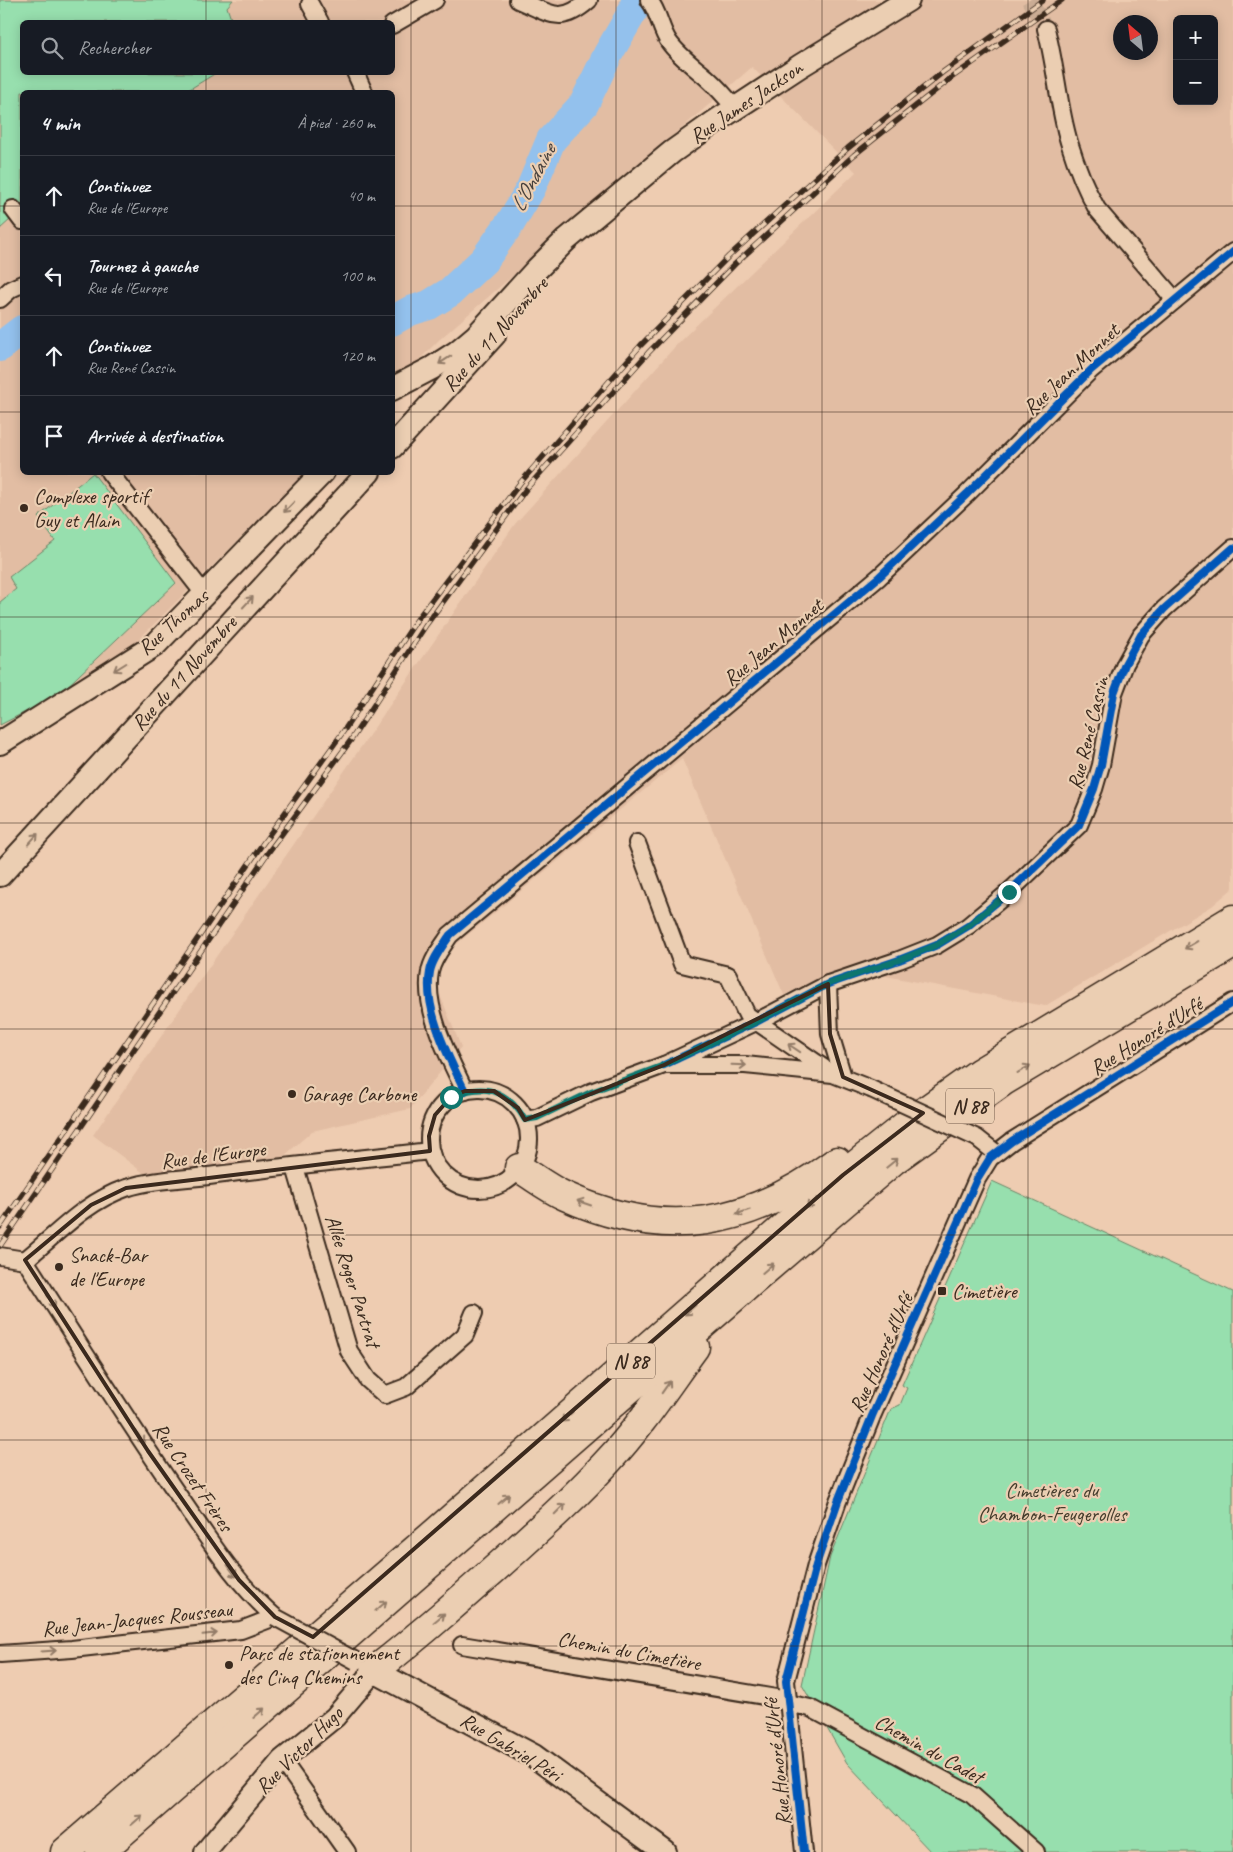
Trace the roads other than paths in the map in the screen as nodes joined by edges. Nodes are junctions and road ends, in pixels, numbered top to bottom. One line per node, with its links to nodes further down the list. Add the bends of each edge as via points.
1 (435, 0): 8 (street)
2 (518, 0): 3 (street, via 558,16 573,13)
3 (589, 0)
4 (649, 0): 12 (street, via 669,42)
5 (908, 0): 12 (main road, Rue James Jackson)
6 (310, 4): 7 (street)
7 (319, 20)
8 (395, 23)
9 (1046, 29): 17 (street, via 1069,141 1088,193 1097,209)
10 (356, 75): 11 (street)
11 (363, 90)
12 (735, 108): 13 (main road, Rue James Jackson, via 672,152)
13 (594, 218): 18 (main road, one-way to 18, via 566,240 476,336 432,368); 20 (main road, Rue du 11 Novembre, via 573,246)
14 (1233, 252): 17 (street, Rue Jean Monnet)
15 (20, 285): 16 (street)
16 (0, 299)
17 (1175, 300): 38 (street, Rue Jean Monnet, via 1091,370 879,577 450,935 430,971 428,995)
18 (395, 387)
19 (395, 388): 20 (main road, via 409,391 417,400)
20 (420, 418): 21 (main road, Rue du 11 Novembre)
21 (395, 444)
22 (112, 475): 26 (street)
23 (320, 475): 26 (main road, Rue Thomas, one-way to 26)
24 (366, 475): 29 (main road, Rue du 11 Novembre, one-way to 24)
25 (1233, 548): 32 (street, Rue René Cassin, via 1164,608 1141,635 1114,693 1101,765 1079,825 968,926 937,945)
26 (205, 595): 27 (main road, Rue Thomas, one-way to 27, via 155,644)
27 (0, 743)
28 (637, 843): 35 (street, via 682,964 728,975 747,1015)
29 (0, 875)
30 (1233, 919): 34 (highway, N 88, one-way to 34)
31 (1233, 944): 46 (highway, N 88, one-way to 31, via 893,1161 1004,1081)
32 (828, 984): 35 (street, Rue René Cassin); 37 (street, via 830,1034)
33 (1233, 1002): 41 (street, Rue Honoré d'Urfé)
34 (1069, 1018): 43 (highway, N 88, one-way to 43, via 1006,1047 943,1082 818,1175 777,1199 740,1213 704,1221 667,1223 630,1217 564,1195); 54 (highway, N 88, one-way to 54, via 980,1072 843,1175)
35 (756, 1022): 36 (street); 37 (street, one-way to 35)
36 (664, 1065): 37 (street, one-way to 37, via 745,1065); 39 (street, via 591,1092 537,1118)
37 (838, 1075): 41 (street, bridge, via 977,1138)
38 (465, 1091): 39 (street, via 480,1088 501,1094 518,1108); 40 (street, via 451,1097 435,1115 429,1136)
39 (525, 1120): 43 (street, via 529,1137)
40 (430, 1151): 42 (street, Rue de l'Europe); 43 (street, via 436,1166 447,1178 477,1189 507,1180)
41 (996, 1153): 52 (street, Rue Honoré d'Urfé, via 982,1170 968,1198 838,1501 816,1565 786,1681)
42 (295, 1167): 45 (street, Rue de l'Europe, via 126,1188 91,1205 67,1222); 47 (street, Allée Roger Partrat, via 349,1350 368,1380 385,1394 406,1387 465,1335)
43 (519, 1168)
44 (2, 1257): 45 (street)
45 (25, 1260): 48 (street, Rue Crozet Frères, one-way to 48, via 194,1517 239,1580)
46 (732, 1300): 51 (highway, one-way to 46, via 419,1636 542,1526 608,1461 647,1415); 55 (highway, N 88, one-way to 46)
47 (474, 1313)
48 (276, 1616): 50 (street, Rue Jean-Jacques Rousseau, one-way to 48, via 241,1630); 51 (street, Rue Crozet Frères, bridge)
49 (462, 1645): 52 (street, Chemin du Cimetière, via 776,1698)
50 (0, 1654)
51 (365, 1666): 53 (street, Rue Victor Hugo, via 335,1717); 58 (main road, Rue Gabriel Péri, via 534,1756)
52 (788, 1703): 59 (street, Rue Honoré d'Urfé); 60 (street, Chemin du Cadet, via 810,1708 972,1795)
53 (282, 1760): 56 (street, Rue Victor Hugo); 57 (street)
54 (65, 1852)
55 (100, 1852)
56 (205, 1852)
57 (347, 1852)
58 (665, 1852)
59 (804, 1852)
60 (1036, 1852)

